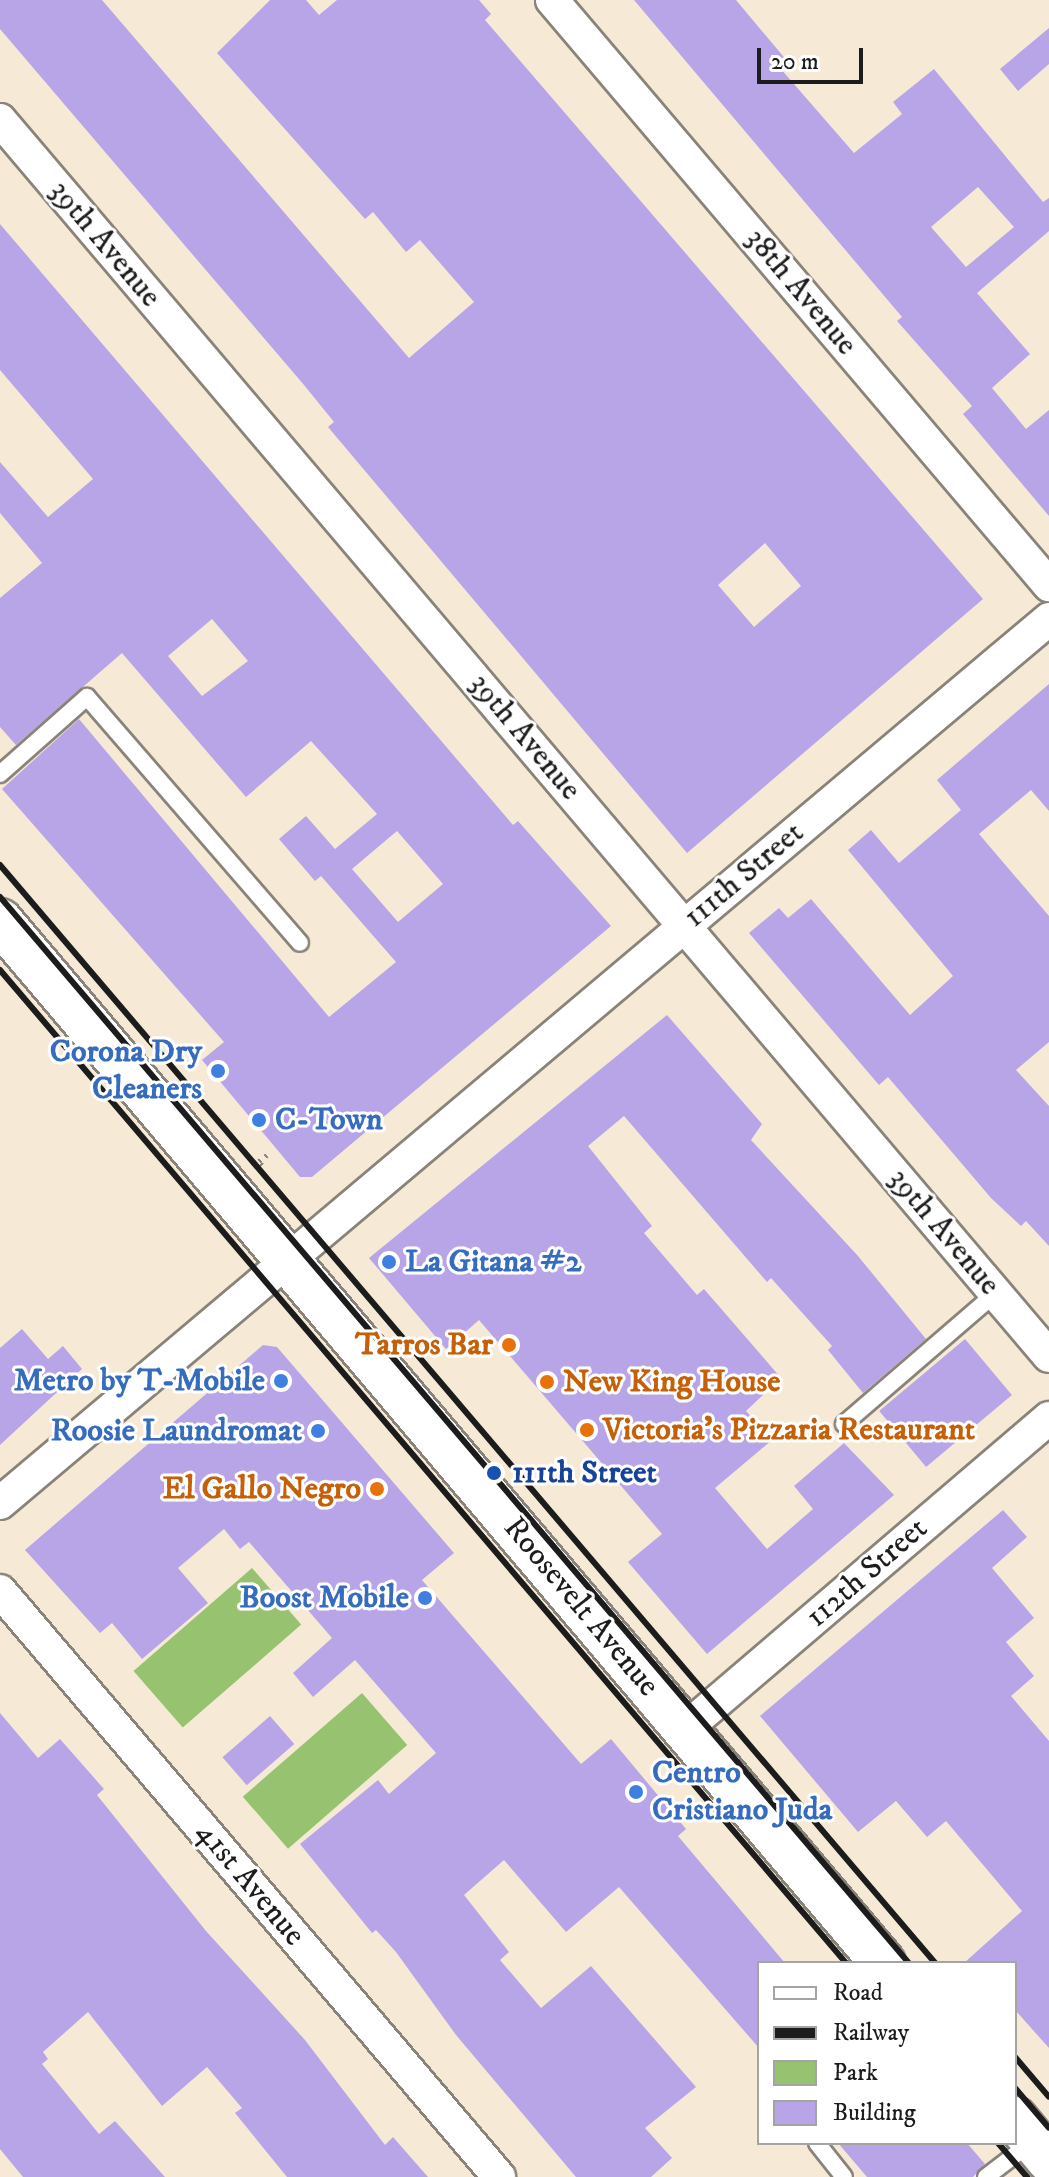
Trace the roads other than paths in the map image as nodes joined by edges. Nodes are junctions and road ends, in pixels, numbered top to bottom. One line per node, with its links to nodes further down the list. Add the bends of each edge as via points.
1 (552, 0): 3 (street, 38th Avenue)
2 (0, 120): 7 (street, 39th Avenue)
3 (1049, 585)
4 (1049, 619): 7 (street, 111th Street)
5 (0, 774): 8 (lane, via 87,697)
6 (0, 921): 9 (main road, Roosevelt Avenue)
7 (684, 925): 9 (street, 111th Street); 10 (street, 39th Avenue)
8 (300, 943)
9 (287, 1258): 14 (street, 111th Street); 16 (main road, Roosevelt Avenue)
10 (996, 1293): 11 (street, 39th Avenue); 13 (lane)
11 (1049, 1356)
12 (1049, 1418): 16 (street, 112th Street)
13 (844, 1424)
14 (0, 1503)
15 (0, 1591): 20 (street, 41st Avenue)
16 (685, 1729): 17 (main road, Roosevelt Avenue)
17 (881, 1961)
18 (1033, 2140): 22 (lane)
19 (819, 2145): 21 (lane)
20 (499, 2177)
21 (844, 2177)
22 (986, 2177)

